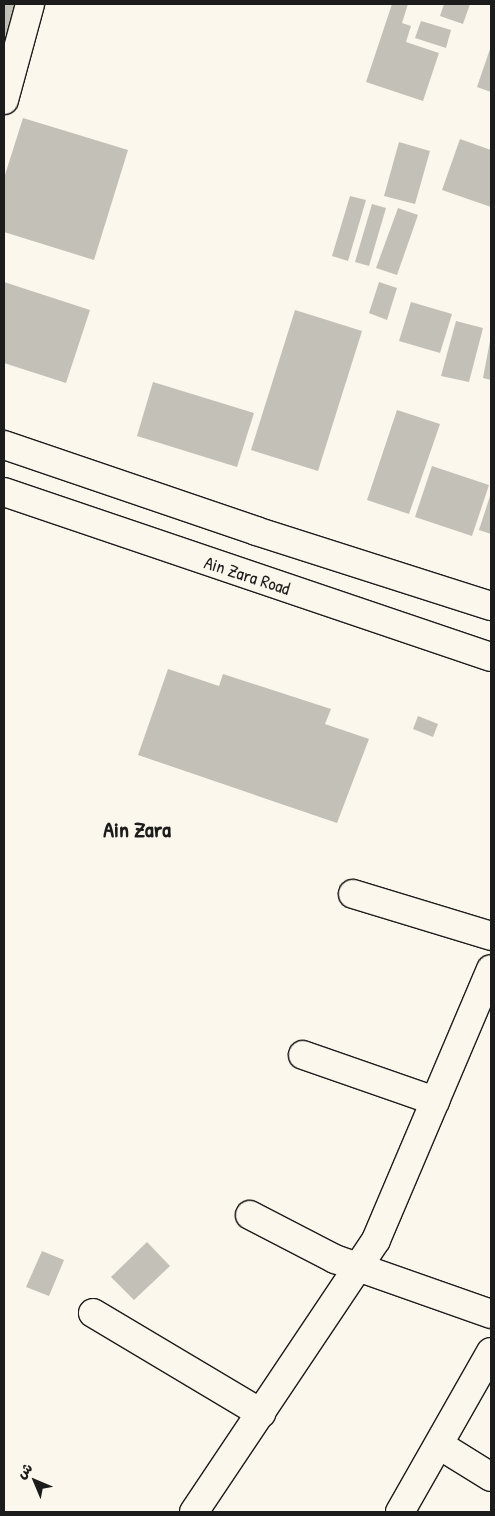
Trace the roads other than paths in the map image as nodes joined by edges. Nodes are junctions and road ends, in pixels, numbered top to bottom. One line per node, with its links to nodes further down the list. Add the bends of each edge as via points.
1 (30, 4): 2 (street)
2 (10, 52): 3 (street)
3 (4, 100)
4 (4, 445): 6 (street, via 256,531)
5 (4, 492): 7 (street, Ain Zara Road)
6 (491, 606)
7 (491, 657)
8 (353, 894): 9 (street)
9 (491, 936)
10 (491, 969): 12 (street)
11 (303, 1056): 12 (street)
12 (435, 1101): 14 (street, via 376,1240)
13 (250, 1215): 14 (street)
14 (359, 1269): 16 (street); 18 (street)
15 (93, 1313): 18 (street)
16 (491, 1314)
17 (491, 1352): 19 (street)
18 (261, 1413): 21 (street)
19 (440, 1446): 20 (street); 22 (street)
20 (491, 1477)
21 (194, 1512)
22 (400, 1512)

